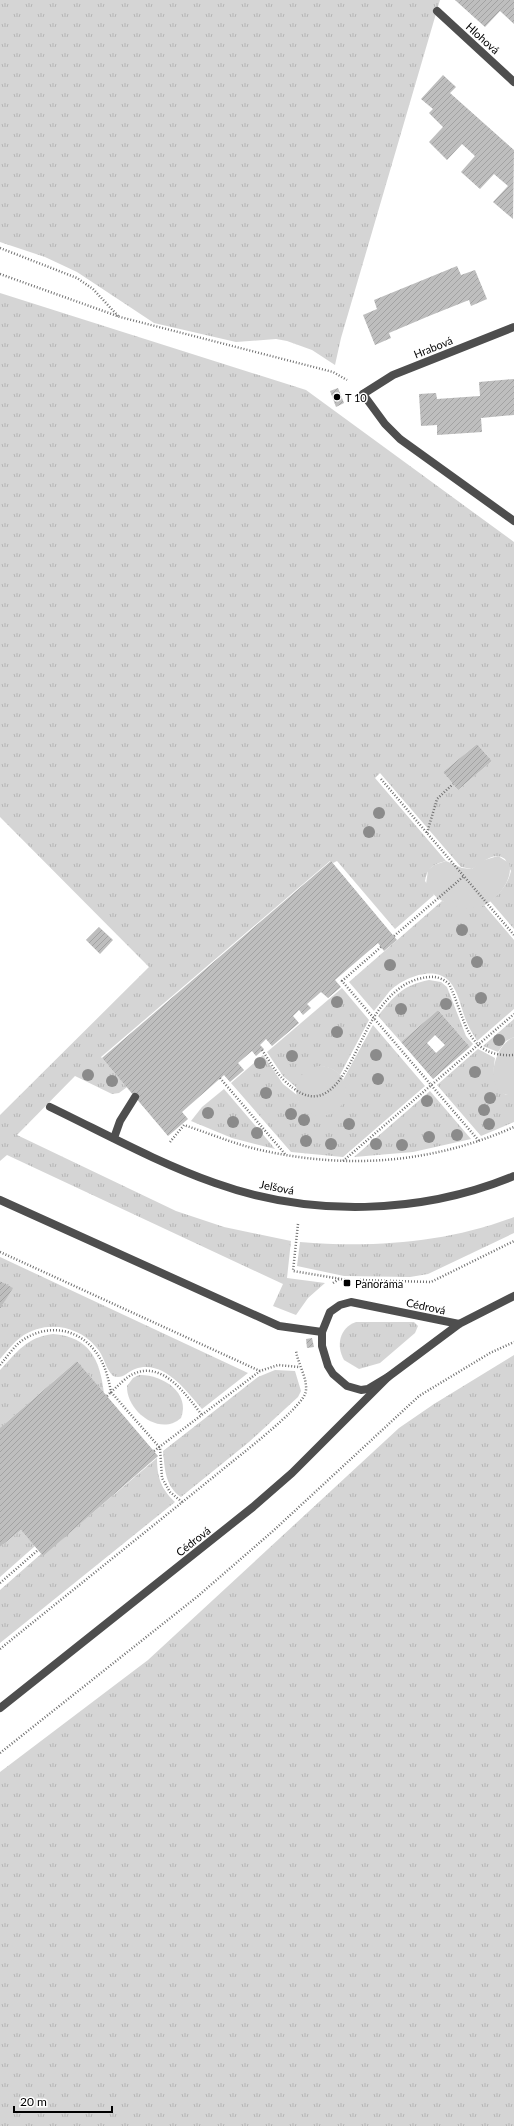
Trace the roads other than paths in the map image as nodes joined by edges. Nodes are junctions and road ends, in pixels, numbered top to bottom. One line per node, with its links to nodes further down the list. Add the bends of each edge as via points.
1 (437, 11): 2 (street, Hlohová)
2 (514, 82)
3 (514, 327): 4 (street, Hrabová, via 393,375 363,394 385,424 400,439)
4 (514, 521)
5 (135, 1097): 7 (street)
6 (50, 1107): 7 (street, Jelšová)
7 (114, 1138): 8 (street, Jelšová, via 215,1183 290,1202 333,1206 397,1205 467,1192)
8 (514, 1176)
9 (0, 1200): 12 (street, via 279,1326)
10 (514, 1296): 11 (street, Cédrová)
11 (460, 1324): 12 (street, Cédrová, via 351,1302 340,1305 330,1312); 13 (street, Cédrová)
12 (322, 1332): 13 (street, Cédrová, via 322,1346 328,1366 347,1386 368,1389)
13 (388, 1377): 14 (street, Cédrová, via 292,1473 254,1507)
14 (0, 1708)

